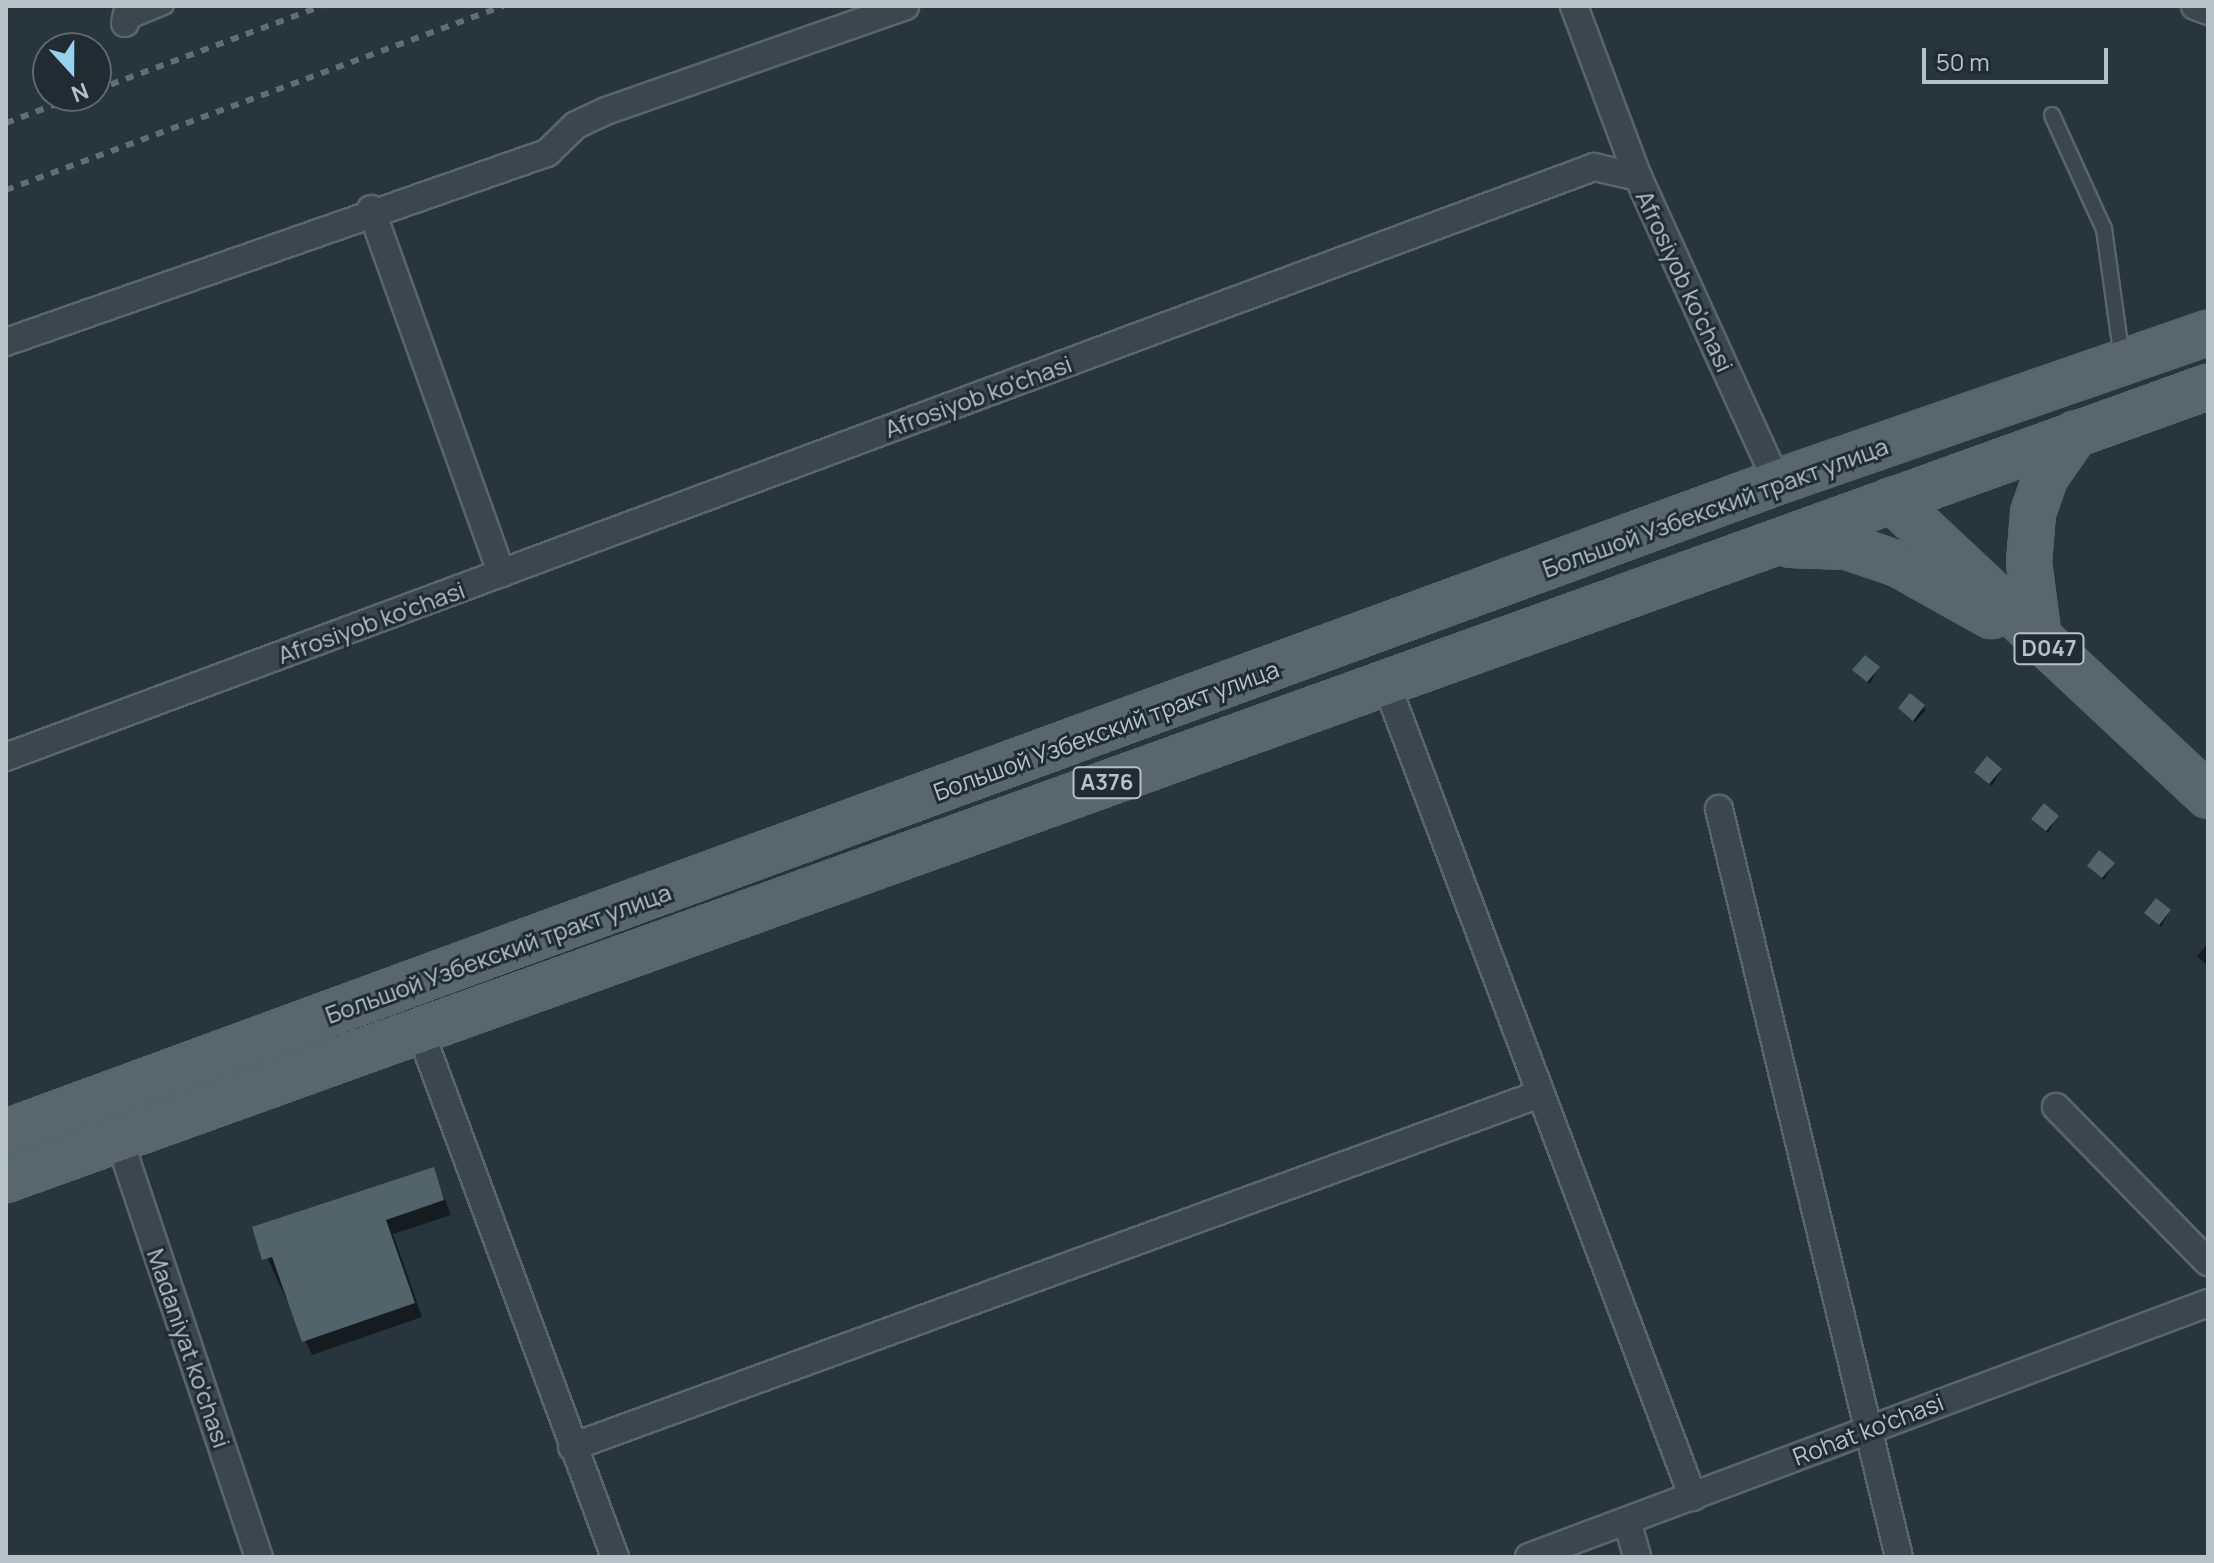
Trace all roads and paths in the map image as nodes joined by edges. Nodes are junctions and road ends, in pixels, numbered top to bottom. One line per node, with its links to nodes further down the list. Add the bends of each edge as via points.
1 (166, 6): 6 (lane)
2 (905, 6): 9 (street, via 606,111 576,125 547,153)
3 (1574, 6): 8 (street)
4 (2195, 6): 5 (street)
5 (2208, 11)
6 (127, 14)
7 (2052, 115): 12 (lane, via 2104,229)
8 (1638, 177): 15 (street, Afrosiyob ko'chasi); 18 (street, Afrosiyob ko'chasi, via 1594,167)
9 (371, 209): 11 (street); 18 (street)
10 (2208, 333): 12 (main road, Большой Узбекский тракт улица)
11 (6, 342)
12 (2122, 363): 15 (main road, Большой Узбекский тракт улица)
13 (2208, 387): 14 (main road, Большой Узбекский тракт улица / A376)
14 (2076, 433): 16 (main road, Большой Узбекский тракт улица / A376); 19 (main road, D047, via 2046,476 2033,513 2029,563)
15 (1777, 482): 27 (main road, Большой Узбекский тракт улица)
16 (1892, 500): 17 (main road, Большой Узбекский тракт улица / A376); 19 (main road, D047)
17 (1768, 545): 19 (main road, D047, via 1848,547 1898,564); 20 (main road, Большой Узбекский тракт улица / A376)
18 (501, 573): 21 (street, Afrosiyob ko'chasi)
19 (2049, 649): 22 (main road, D047)
20 (1386, 683): 24 (main road, Большой Узбекский тракт улица / A376); 25 (street)
21 (6, 757)
22 (2208, 796)
23 (1719, 809): 32 (street)
24 (420, 1031): 28 (main road, Большой Узбекский тракт улица / A376); 33 (street)
25 (1540, 1094): 33 (street); 34 (street)
26 (2056, 1107): 30 (street)
27 (6, 1132)
28 (119, 1139): 29 (main road, Большой Узбекский тракт улица / A376); 36 (street, Madaniyat ko'chasi)
29 (6, 1180)
30 (2208, 1262)
31 (2208, 1303): 32 (street, Rohat ko'chasi)
32 (1870, 1428): 34 (street, Rohat ko'chasi); 40 (street)
33 (572, 1447): 37 (street)
34 (1693, 1497): 35 (street, Rohat ko'chasi)
35 (1627, 1521): 38 (street, Rohat ko'chasi); 39 (street)
36 (259, 1557)
37 (615, 1557)
38 (1529, 1557)
39 (1637, 1557)
40 (1899, 1557)

